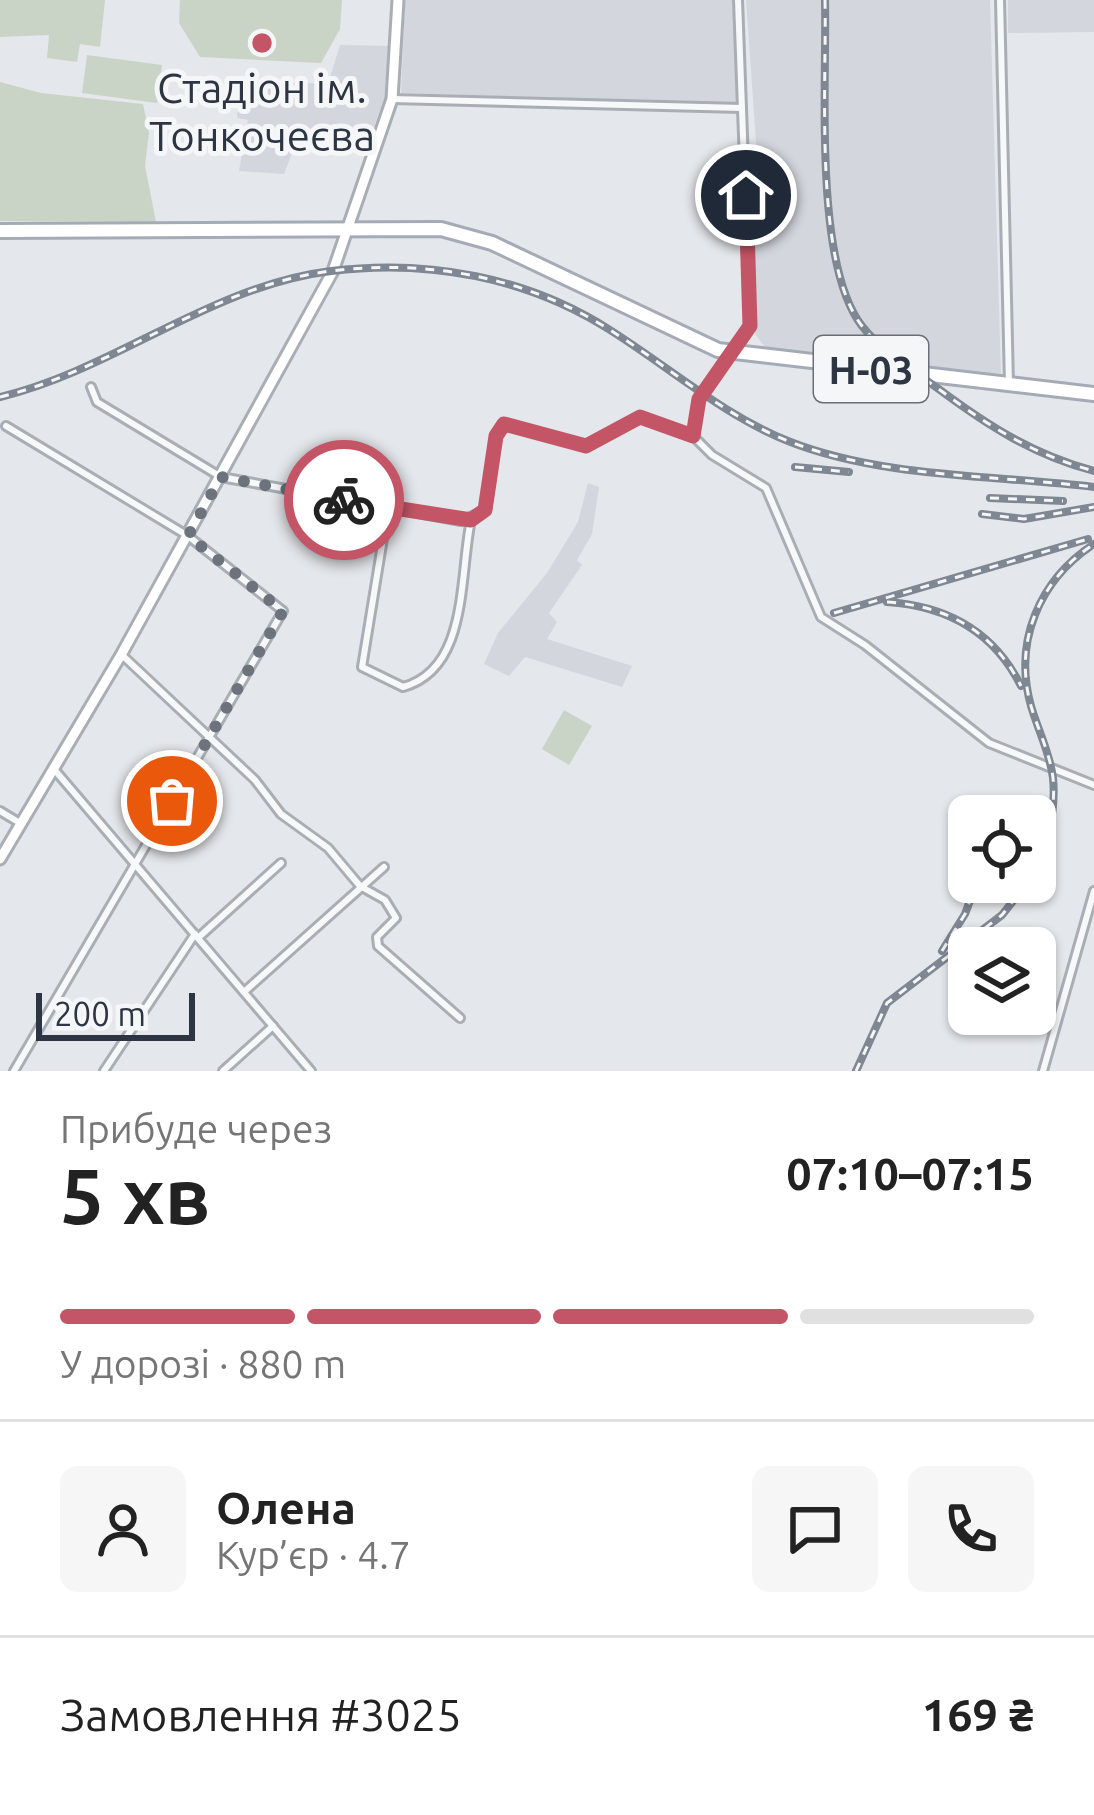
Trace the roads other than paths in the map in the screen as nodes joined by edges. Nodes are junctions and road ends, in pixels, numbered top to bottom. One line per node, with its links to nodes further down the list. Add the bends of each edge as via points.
1 (398, 0): 4 (main road)
2 (739, 0): 5 (street)
3 (1000, 0): 9 (street)
4 (392, 99): 5 (street); 6 (main road)
5 (743, 108): 8 (street, via 750,326)
6 (349, 227): 7 (main road, Н-03); 8 (main road, Н-03, via 441,229 492,242); 14 (main road, via 298,342)
7 (0, 231)
8 (733, 353): 9 (main road, Н-03); 13 (street, via 699,399)
9 (1009, 384): 11 (main road, Н-03)
10 (91, 387): 14 (street, via 97,402)
11 (1094, 394)
12 (6, 426): 17 (street)
13 (693, 436): 16 (street, via 640,417 586,446 504,424 485,510); 21 (street, via 766,488 821,617 989,743)
14 (221, 477): 15 (street); 17 (main road)
15 (388, 508): 16 (street); 16 (street, via 362,667 404,687 448,659)
16 (471, 520)
17 (188, 536): 18 (main road); 19 (street, via 283,611)
18 (121, 655): 19 (street); 20 (main road)
19 (208, 738): 26 (street); 28 (street)
20 (53, 768): 23 (main road); 26 (street)
21 (1094, 785)
22 (0, 811): 23 (street)
23 (20, 823): 24 (main road)
24 (0, 859)
25 (281, 863): 30 (street)
26 (135, 864): 30 (street); 34 (street)
27 (384, 867): 28 (street)
28 (362, 886): 31 (street); 32 (street, via 395,911 379,947)
29 (1094, 891): 38 (street)
30 (196, 936): 31 (street); 35 (street)
31 (244, 992): 33 (street)
32 (460, 1018)
33 (273, 1026): 36 (street); 37 (street)
34 (14, 1071)
35 (104, 1071)
36 (223, 1071)
37 (311, 1071)
38 (1043, 1071)

